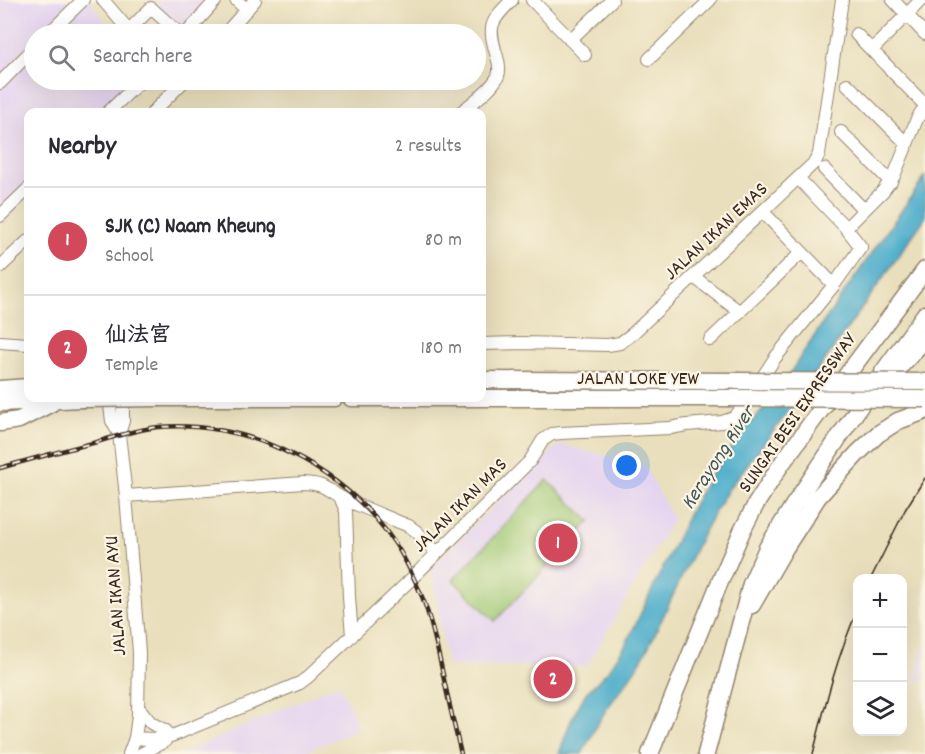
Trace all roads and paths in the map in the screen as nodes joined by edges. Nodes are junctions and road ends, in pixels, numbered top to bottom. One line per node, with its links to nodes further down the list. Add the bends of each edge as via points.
1 (83, 0): 14 (street)
2 (103, 0): 15 (street)
3 (216, 0): 18 (street)
4 (236, 0): 12 (street)
5 (512, 0): 31 (street, via 491,27 499,75)
6 (532, 0): 22 (street)
7 (612, 0): 22 (street)
8 (710, 0): 26 (street)
9 (842, 0): 40 (street, JALAN IKAN EMAS, via 819,154)
10 (893, 0): 13 (street)
11 (921, 0): 13 (street)
12 (251, 5): 19 (street)
13 (906, 14): 21 (street); 23 (street)
14 (58, 24)
15 (124, 24)
16 (137, 24): 17 (street, via 150,8)
17 (168, 24)
18 (195, 24)
19 (234, 24)
20 (856, 34): 23 (street)
21 (925, 34)
22 (570, 40): 24 (street)
23 (872, 50): 33 (street)
24 (585, 55)
25 (24, 58): 27 (street)
26 (649, 59)
27 (0, 83)
28 (847, 84): 38 (street)
29 (131, 90): 34 (street)
30 (171, 90): 35 (street)
31 (486, 90)
32 (486, 90): 36 (street)
33 (925, 106): 38 (street)
34 (112, 108)
35 (156, 108)
36 (466, 108)
37 (841, 132): 41 (street)
38 (907, 144): 41 (street)
39 (824, 169): 43 (street)
40 (798, 178): 44 (street, JALAN IKAN EMAS); 46 (street)
41 (891, 182): 43 (street)
42 (24, 193): 45 (street)
43 (864, 210): 46 (street)
44 (763, 212): 48 (street); 51 (street, JALAN IKAN EMAS)
45 (0, 216)
46 (846, 228): 52 (street, JALAN IKAN MAS, via 861,247)
47 (24, 245): 49 (street)
48 (802, 252): 52 (street); 53 (street)
49 (0, 267)
50 (925, 270): 85 (highway, SUNGAI BESI EXPRESSWAY, via 756,504)
51 (694, 277): 53 (street); 59 (street, JALAN IKAN EMAS, via 620,343)
52 (834, 285): 77 (street, JALAN IKAN MAS, via 775,358 734,418 670,428 552,434)
53 (740, 312): 56 (street)
54 (925, 314): 62 (highway)
55 (925, 339): 62 (highway, via 899,368)
56 (710, 340)
57 (0, 342): 58 (street)
58 (24, 344)
59 (486, 344)
60 (486, 380): 61 (highway, JALAN LOKE YEW, bridge)
61 (925, 382)
62 (872, 388): 78 (highway, via 767,548)
63 (486, 398): 64 (highway, JALAN LOKE YEW, bridge)
64 (925, 399)
65 (24, 402): 70 (highway)
66 (49, 402): 71 (highway)
67 (54, 402): 73 (highway, via 19,420)
68 (110, 402): 74 (street, JALAN IKAN AYU, via 112,421)
69 (123, 402): 74 (street, JALAN IKAN AYU)
70 (0, 403)
71 (0, 411)
72 (925, 411): 78 (highway, via 878,434 818,497)
73 (0, 423)
74 (119, 434): 75 (street, JALAN IKAN AYU)
75 (126, 496): 76 (street, via 316,483); 80 (street, JALAN IKAN AYU, via 139,652)
76 (340, 497): 77 (street, via 409,526); 79 (street, via 346,511)
77 (437, 553): 79 (street, JALAN IKAN MAS)
78 (739, 626): 86 (highway)
79 (352, 636): 81 (street, JALAN IKAN MAS, via 300,683)
80 (138, 707): 81 (street, via 151,723); 82 (street, JALAN IKAN AYU)
81 (170, 734): 82 (street, JALAN IKAN MAS, via 151,740); 84 (street)
82 (135, 735): 83 (street, JALAN IKAN AYU)
83 (129, 754)
84 (141, 754)
85 (650, 754)
86 (706, 754)

